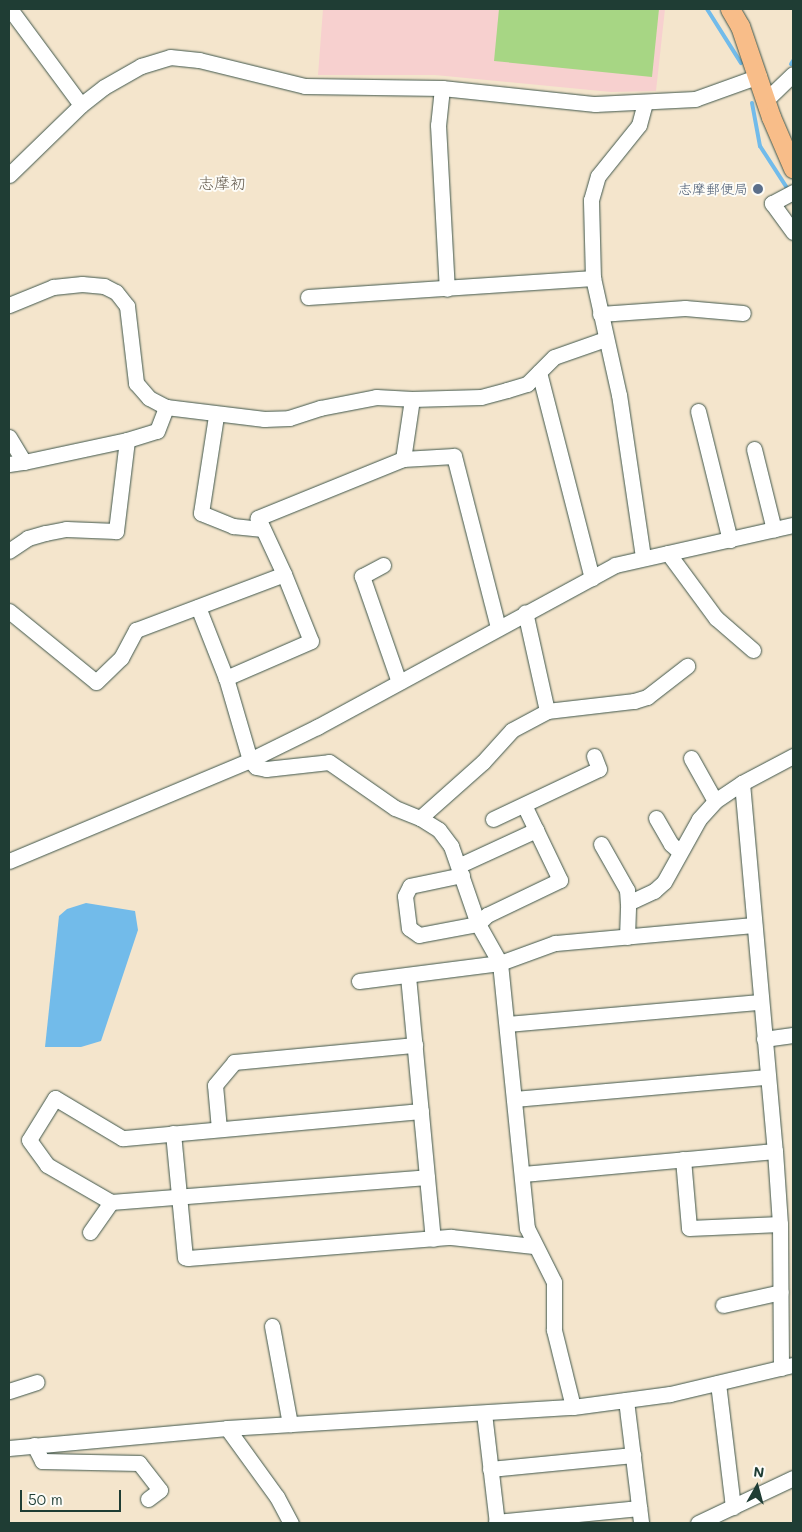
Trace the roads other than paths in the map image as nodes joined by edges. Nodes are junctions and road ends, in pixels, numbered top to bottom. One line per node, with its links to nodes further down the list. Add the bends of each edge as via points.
1 (10, 9): 8 (street)
2 (730, 9): 4 (main road)
3 (793, 74): 6 (street)
4 (759, 76): 6 (main road); 7 (street, via 695,99)
5 (442, 88): 7 (street, via 595,104); 8 (street, via 305,86 199,60 170,57 123,75); 14 (street, via 438,125)
6 (766, 100): 9 (main road)
7 (645, 103): 13 (street, via 639,125 598,176 593,187)
8 (81, 105): 10 (street)
9 (793, 168)
10 (9, 175)
11 (793, 192): 12 (street, via 772,204)
12 (793, 232)
13 (592, 278): 14 (street); 18 (street)
14 (448, 289): 15 (street)
15 (308, 297)
16 (9, 305): 22 (street, via 53,287 82,284 104,286 116,292 127,306 136,383 149,398)
17 (743, 313): 18 (street, via 685,308)
18 (600, 314): 19 (street)
19 (605, 339): 20 (street, via 554,357); 37 (street, via 619,395)
20 (539, 372): 21 (street, via 527,384 481,397); 40 (street)
21 (412, 399): 24 (street, via 376,397 320,408 290,418); 28 (street)
22 (166, 407): 24 (street); 26 (street, via 157,431)
23 (698, 411): 34 (street)
24 (216, 416): 32 (street, via 201,513 233,526)
25 (9, 437): 29 (street)
26 (127, 440): 29 (street); 35 (street, via 116,531 66,529 28,538)
27 (754, 449): 33 (street)
28 (403, 460): 32 (street, via 258,518); 44 (street, via 454,456)
29 (24, 462): 30 (street)
30 (9, 464)
31 (793, 525): 33 (street)
32 (263, 529): 39 (street)
33 (774, 530): 34 (street)
34 (730, 540): 36 (street)
35 (9, 551)
36 (668, 553): 37 (street); 45 (street, via 716,618)
37 (644, 557): 40 (street, via 626,561)
38 (382, 565): 48 (street, via 362,576)
39 (284, 574): 41 (street); 47 (street, via 311,641)
40 (592, 578): 43 (street)
41 (198, 607): 42 (street, via 136,630 121,658 96,682); 47 (street)
42 (9, 612)
43 (525, 612): 44 (street); 49 (street)
44 (498, 627): 48 (street)
45 (753, 650)
46 (687, 666): 49 (street, via 647,697)
47 (226, 678): 53 (street)
48 (400, 682): 53 (street)
49 (547, 710): 57 (street, via 512,730 483,762)
50 (594, 756): 56 (street, via 599,769)
51 (793, 756): 54 (street)
52 (691, 758): 55 (street)
53 (250, 760): 57 (street, via 256,767 266,769 329,762 395,808); 63 (street)
54 (742, 783): 55 (street); 67 (street)
55 (715, 801): 62 (street, via 699,819)
56 (524, 805): 59 (street); 60 (street)
57 (420, 818): 64 (street, via 439,830)
58 (656, 818): 62 (street, via 670,844)
59 (493, 820)
60 (536, 830): 64 (street); 66 (street, via 560,880 487,915)
61 (601, 844): 65 (street, via 627,890)
62 (680, 851): 65 (street, via 664,882 654,892)
63 (9, 861)
64 (461, 870): 66 (street); 66 (street, via 410,886 405,896 409,928 419,935)
65 (628, 903): 68 (street)
66 (478, 924): 69 (street)
67 (754, 925): 68 (street); 72 (street)
68 (627, 937): 69 (street, via 555,943)
69 (500, 964): 70 (street); 73 (street)
70 (408, 976): 71 (street); 76 (street)
71 (359, 981)
72 (760, 1002): 73 (street); 75 (street)
73 (506, 1024): 78 (street)
74 (793, 1036): 75 (street)
75 (764, 1039): 77 (street)
76 (415, 1045): 79 (street); 80 (street, via 234,1062 215,1085)
77 (767, 1077): 78 (street); 82 (street)
78 (514, 1099): 84 (street)
79 (421, 1111): 80 (street); 85 (street)
80 (219, 1129): 81 (street)
81 (173, 1134): 86 (street); 87 (street, via 122,1138 54,1098 29,1140 47,1165)
82 (775, 1151): 83 (street); 88 (street)
83 (683, 1159): 84 (street); 88 (street, via 689,1228)
84 (523, 1174): 91 (street, via 527,1228)
85 (427, 1177): 86 (street); 90 (street)
86 (179, 1196): 87 (street); 90 (street, via 185,1257 188,1258)
87 (111, 1202): 89 (street)
88 (780, 1224): 92 (street)
89 (90, 1232)
90 (433, 1239): 91 (street, via 451,1237)
91 (534, 1246): 100 (street, via 554,1282 554,1330)
92 (781, 1292): 93 (street); 95 (street)
93 (723, 1304)
94 (272, 1326): 102 (street)
95 (787, 1367): 97 (street)
96 (37, 1382): 98 (street)
97 (718, 1383): 99 (street); 110 (street)
98 (9, 1392)
99 (626, 1400): 100 (street); 106 (street)
100 (573, 1407): 101 (street)
101 (484, 1413): 102 (street); 107 (street)
102 (290, 1424): 103 (street)
103 (227, 1428): 104 (street); 113 (street, via 277,1497)
104 (34, 1446): 105 (street); 109 (street, via 42,1461 138,1463 145,1467 160,1490)
105 (9, 1448)
106 (633, 1455): 107 (street); 111 (street)
107 (490, 1469): 112 (street)
108 (793, 1478): 110 (street)
109 (148, 1499)
110 (733, 1507): 115 (street)
111 (639, 1508): 112 (street); 114 (street)
112 (497, 1522)
113 (291, 1523)
114 (641, 1523)
115 (698, 1523)

